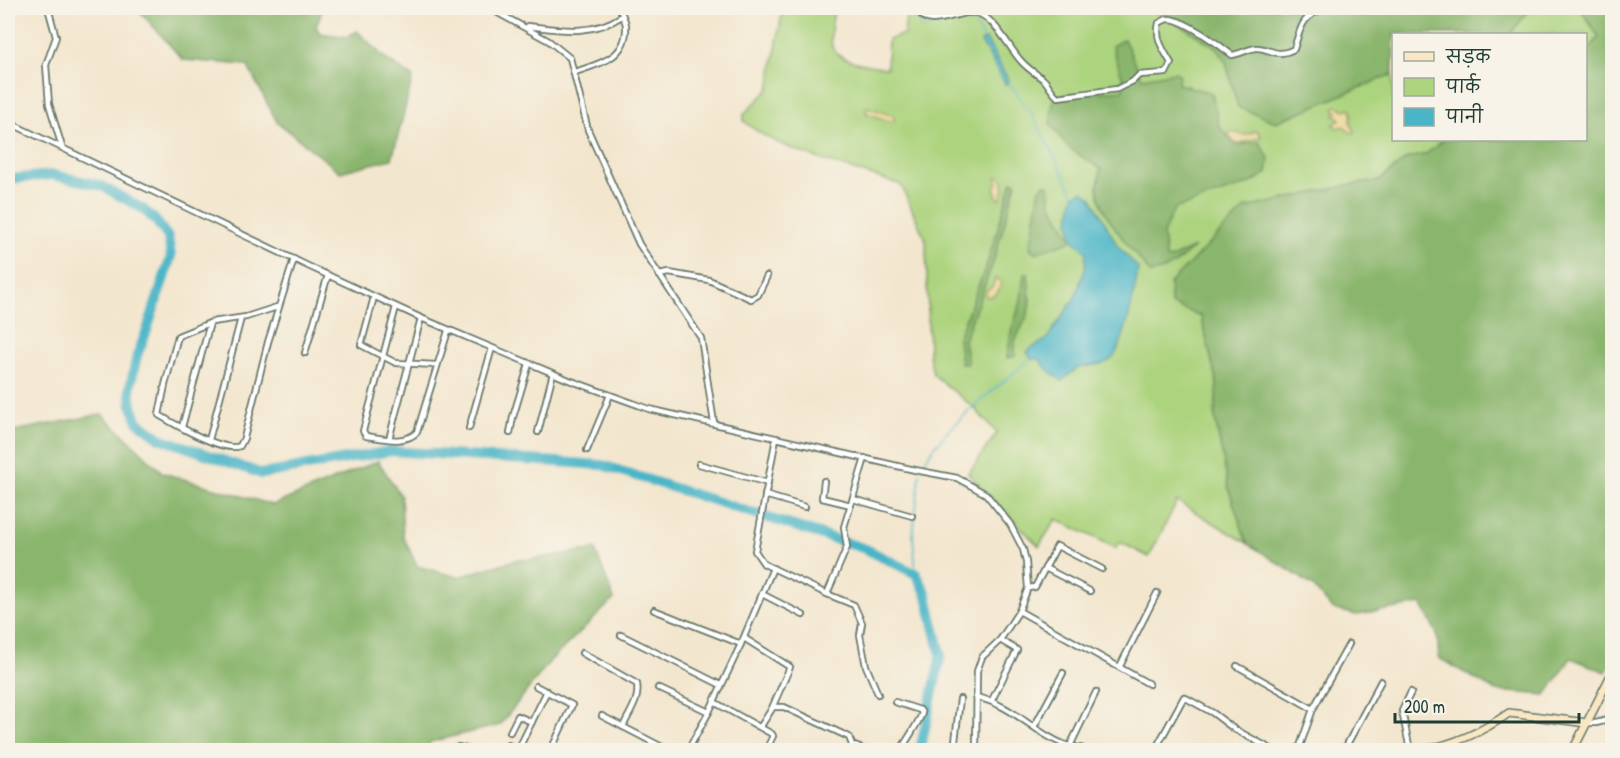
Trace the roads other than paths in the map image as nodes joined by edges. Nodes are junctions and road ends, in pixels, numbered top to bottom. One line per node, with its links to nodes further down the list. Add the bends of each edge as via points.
1 (48, 8): 10 (street, via 56,37 46,64 49,104)
2 (489, 8): 7 (street)
3 (620, 8): 6 (street)
4 (918, 8): 5 (street, via 927,19 977,13 993,25 1018,58 1058,97 1117,89 1140,75 1166,73 1171,63 1157,33 1159,23 1169,19 1184,24 1232,55 1258,48 1272,54 1294,49 1308,16)
5 (1327, 8)
6 (622, 16): 7 (street, via 605,26 585,30); 8 (street, via 625,32 617,53 607,61)
7 (525, 26): 8 (street, via 566,53)
8 (574, 72): 13 (street, via 588,130 639,244)
9 (8, 122): 10 (street)
10 (62, 147): 11 (street)
11 (294, 259): 12 (street); 16 (street)
12 (328, 275): 15 (street); 23 (street)
13 (659, 275): 14 (street, via 709,280 751,299 758,295); 30 (street, via 703,344)
14 (767, 276)
15 (374, 297): 17 (street); 24 (street, via 360,344)
16 (278, 307): 18 (street); 37 (street, via 242,443 233,448)
17 (396, 307): 19 (street); 24 (street)
18 (241, 318): 20 (street); 37 (street)
19 (421, 318): 21 (street); 25 (street)
20 (210, 323): 31 (street); 31 (street, via 177,338 158,412)
21 (448, 331): 22 (street); 27 (street)
22 (492, 348): 26 (street); 32 (street)
23 (305, 353)
24 (383, 357): 25 (street); 36 (street, via 363,433)
25 (408, 364): 27 (street); 36 (street)
26 (529, 364): 28 (street); 34 (street)
27 (438, 365): 36 (street, via 417,432 408,440)
28 (553, 373): 29 (street); 33 (street)
29 (610, 395): 30 (street, via 646,408); 38 (street)
30 (714, 423): 35 (street)
31 (182, 427): 37 (street)
32 (469, 428)
33 (538, 432)
34 (510, 433)
35 (776, 438): 39 (street); 42 (street)
36 (389, 439)
37 (208, 440)
38 (586, 450)
39 (865, 458): 44 (street); 51 (street, via 957,478 986,495 1010,524 1023,549)
40 (699, 464): 42 (street)
41 (824, 481): 45 (street, via 822,498)
42 (768, 483): 43 (street)
43 (765, 495): 46 (street); 48 (street, via 755,551 760,560)
44 (853, 499): 45 (street); 47 (street)
45 (851, 505): 55 (street, via 844,529 847,547)
46 (805, 507)
47 (912, 516)
48 (773, 568): 54 (street); 55 (street)
49 (1045, 568): 50 (street, via 1058,546); 51 (street, via 1035,587); 52 (street)
50 (1102, 569)
51 (1028, 588): 57 (street)
52 (1090, 591)
53 (1156, 593): 65 (street)
54 (762, 594): 58 (street); 60 (street)
55 (827, 594): 77 (street, via 854,605 862,623 860,635 866,666)
56 (654, 610): 62 (street)
57 (1019, 611): 61 (street); 65 (street)
58 (803, 615)
59 (621, 635): 71 (street)
60 (744, 638): 62 (street); 83 (street, via 790,667)
61 (1000, 640): 78 (street, via 979,663); 80 (street, via 1017,650)
62 (741, 644): 71 (street)
63 (1349, 644): 84 (street)
64 (582, 653): 91 (street, via 637,684 633,711)
65 (1120, 666): 70 (street)
66 (1237, 666): 84 (street)
67 (1063, 673): 92 (street)
68 (1612, 673): 89 (street)
69 (1381, 681): 112 (street)
70 (1149, 684)
71 (721, 685): 81 (street)
72 (536, 686): 74 (street)
73 (658, 688): 85 (street)
74 (547, 691): 88 (street); 100 (street, via 572,705)
75 (1096, 692): 95 (street)
76 (1411, 692): 113 (street, via 1402,710)
77 (878, 694)
78 (976, 697): 80 (street); 107 (street)
79 (960, 699): 106 (street)
80 (992, 700): 92 (street)
81 (714, 702): 85 (street); 90 (street)
82 (895, 702): 105 (street, via 922,713)
83 (772, 708): 90 (street); 104 (street, via 785,707 849,737 852,746)
84 (1313, 709): 111 (street)
85 (709, 712): 102 (street)
86 (602, 716): 91 (street)
87 (1612, 719): 89 (street)
88 (532, 722): 93 (street, via 518,716); 99 (street)
89 (1587, 723): 114 (street, via 1509,713 1464,739); 115 (street)
90 (761, 726): 103 (street, via 773,735)
91 (623, 727): 101 (street)
92 (1034, 727): 95 (street)
93 (510, 732)
94 (508, 745): 99 (street)
95 (1070, 746): 96 (street)
96 (1077, 749): 108 (street)
97 (455, 750): 98 (street)
98 (470, 750)
99 (518, 750)
100 (551, 750)
101 (668, 750)
102 (688, 750)
103 (766, 750)
104 (865, 750)
105 (900, 750)
106 (954, 750)
107 (976, 750)
108 (1086, 750)
109 (1155, 750): 110 (street, via 1185,697)
110 (1273, 750)
111 (1300, 750)
112 (1344, 750)
113 (1410, 750)
114 (1424, 750)
115 (1573, 750)

